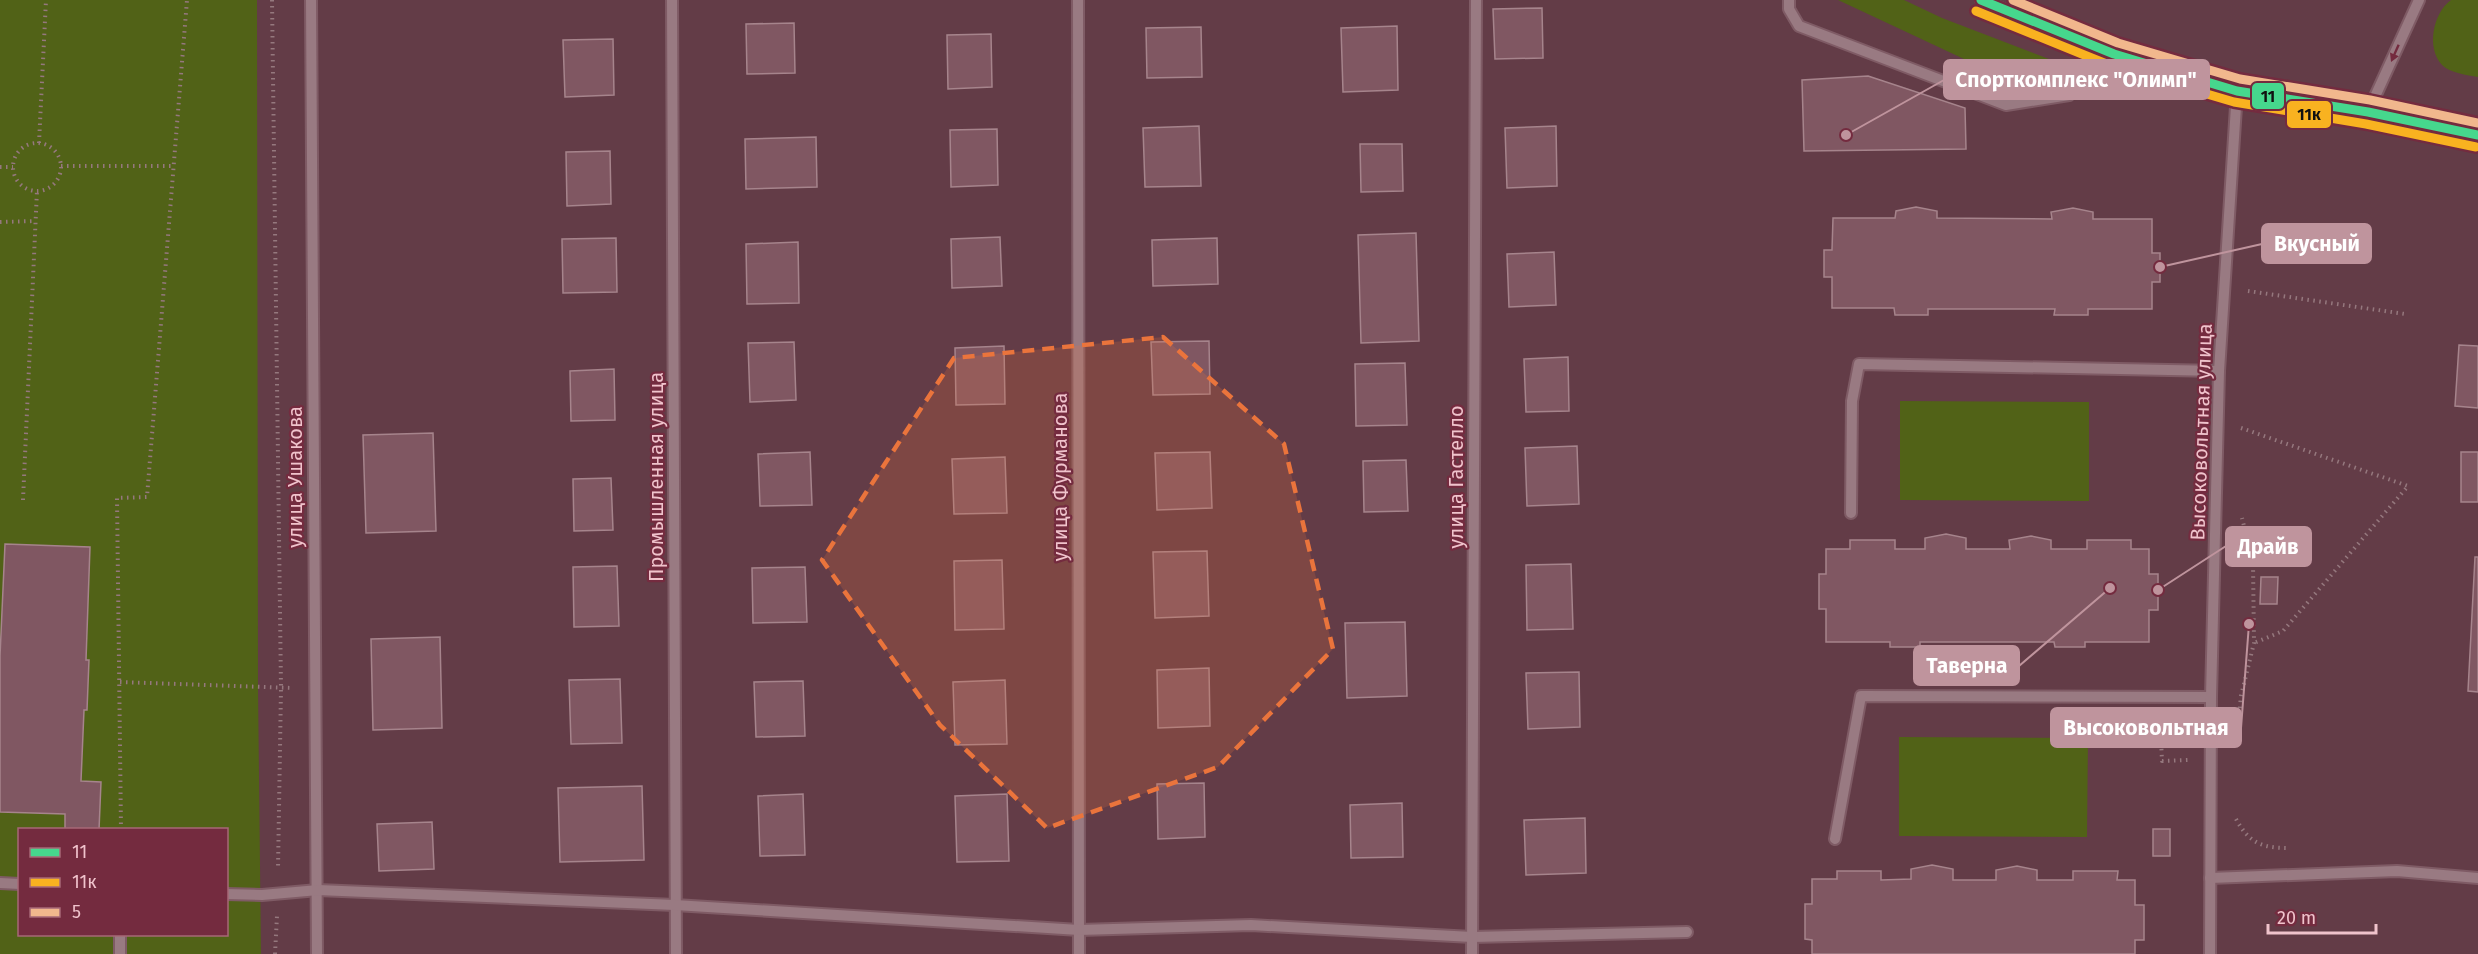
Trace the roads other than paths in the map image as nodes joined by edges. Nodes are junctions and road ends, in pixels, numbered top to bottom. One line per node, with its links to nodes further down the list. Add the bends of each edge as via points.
1 (311, 0): 20 (street, улица Ушакова)
2 (672, 0): 22 (street, Промышленная улица)
3 (1078, 0): 23 (street, улица Фурманова)
4 (1476, 0): 26 (street, улица Гастелло)
5 (1789, 0): 8 (street, via 1789,9 1799,26 2006,105 2069,95)
6 (1981, 0): 8 (street)
7 (2419, 0): 10 (street, one-way to 10)
8 (2114, 54): 9 (street)
9 (2238, 91): 10 (street); 12 (street, Высоковольтная улица)
10 (2368, 112): 11 (street)
11 (2478, 135)
12 (2219, 371): 13 (street, via 1859,364 1852,401); 14 (street, Высоковольтная улица)
13 (1851, 513)
14 (2211, 697): 15 (street, via 1861,696); 16 (street, Высоковольтная улица)
15 (1835, 839)
16 (2210, 878): 17 (street, via 2397,871); 32 (street, Высоковольтная улица)
17 (2478, 878)
18 (0, 883): 19 (street)
19 (18, 884)
20 (318, 890): 21 (street); 22 (street); 28 (street, улица Ушакова)
21 (228, 894)
22 (675, 905): 23 (street); 29 (street, Промышленная улица)
23 (1079, 930): 26 (street, via 1251,925); 30 (street, улица Фурманова)
24 (1687, 932): 26 (street)
25 (120, 936): 27 (street)
26 (1472, 937): 31 (street, улица Гастелло)
27 (120, 954)
28 (317, 954)
29 (676, 954)
30 (1079, 954)
31 (1472, 954)
32 (2210, 954)

